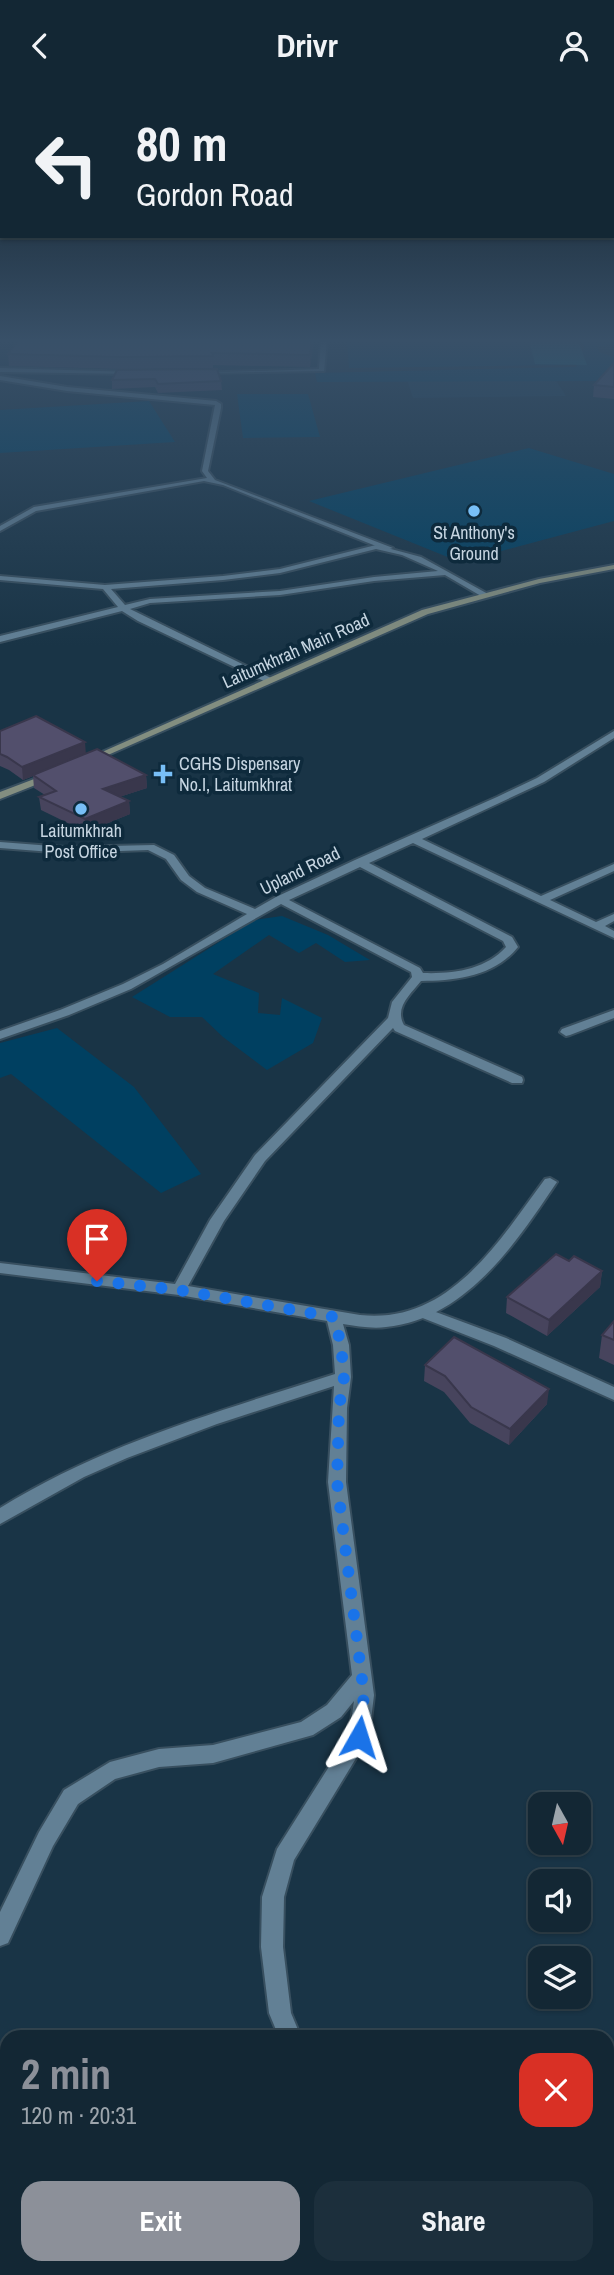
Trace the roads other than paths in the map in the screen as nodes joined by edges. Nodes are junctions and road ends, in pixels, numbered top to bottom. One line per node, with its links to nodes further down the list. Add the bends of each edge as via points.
1 (211, 442): 2 (street, via 205,471)
2 (212, 480): 3 (street, via 196,479 34,509); 4 (street)
3 (0, 529)
4 (388, 548): 6 (street); 8 (street, via 357,550 280,571)
5 (614, 567): 9 (street, Laitumkhrah Main Road)
6 (445, 573): 9 (street); 10 (street)
7 (2, 579): 8 (street)
8 (105, 587): 10 (street)
9 (484, 594): 12 (street, Laitumkhrah Main Road, via 425,612)
10 (122, 607): 11 (street); 12 (street)
11 (0, 639)
12 (268, 680): 14 (street, Laitumkhrah Main Road)
13 (614, 734): 17 (street, Upland Road, via 540,780)
14 (81, 763)
15 (58, 773): 16 (street)
16 (0, 796)
17 (411, 838): 19 (street, Upland Road); 22 (street)
18 (0, 845): 23 (street, via 65,851 150,847 170,857 201,890)
19 (359, 862): 21 (street, Upland Road); 27 (street, via 508,939 512,947 501,958 465,975)
20 (614, 867): 22 (street)
21 (281, 899): 23 (street, Upland Road); 27 (street, via 408,963)
22 (542, 900): 25 (street)
23 (255, 913): 31 (street, Upland Road, via 120,991)
24 (614, 917): 25 (street)
25 (596, 926): 26 (street)
26 (614, 935)
27 (418, 977): 29 (street, via 393,1010)
28 (614, 1014): 30 (street)
29 (393, 1020): 32 (street, via 411,1035); 35 (street, via 260,1158 217,1220)
30 (566, 1032)
31 (0, 1035)
32 (517, 1080)
33 (550, 1182): 36 (street, via 485,1267)
34 (0, 1268): 35 (street)
35 (179, 1290): 37 (street)
36 (425, 1313): 37 (street, via 388,1322); 39 (street)
37 (334, 1317): 38 (street)
38 (344, 1377): 40 (street, via 112,1458); 41 (street, via 337,1482)
39 (614, 1394)
40 (0, 1517)
41 (361, 1678): 42 (street, via 334,1711 306,1729 213,1754 159,1758 110,1771 71,1797); 43 (street, via 364,1695 359,1737 284,1856 273,1897 272,1947 280,2013)
42 (0, 1935)
43 (287, 2030)

